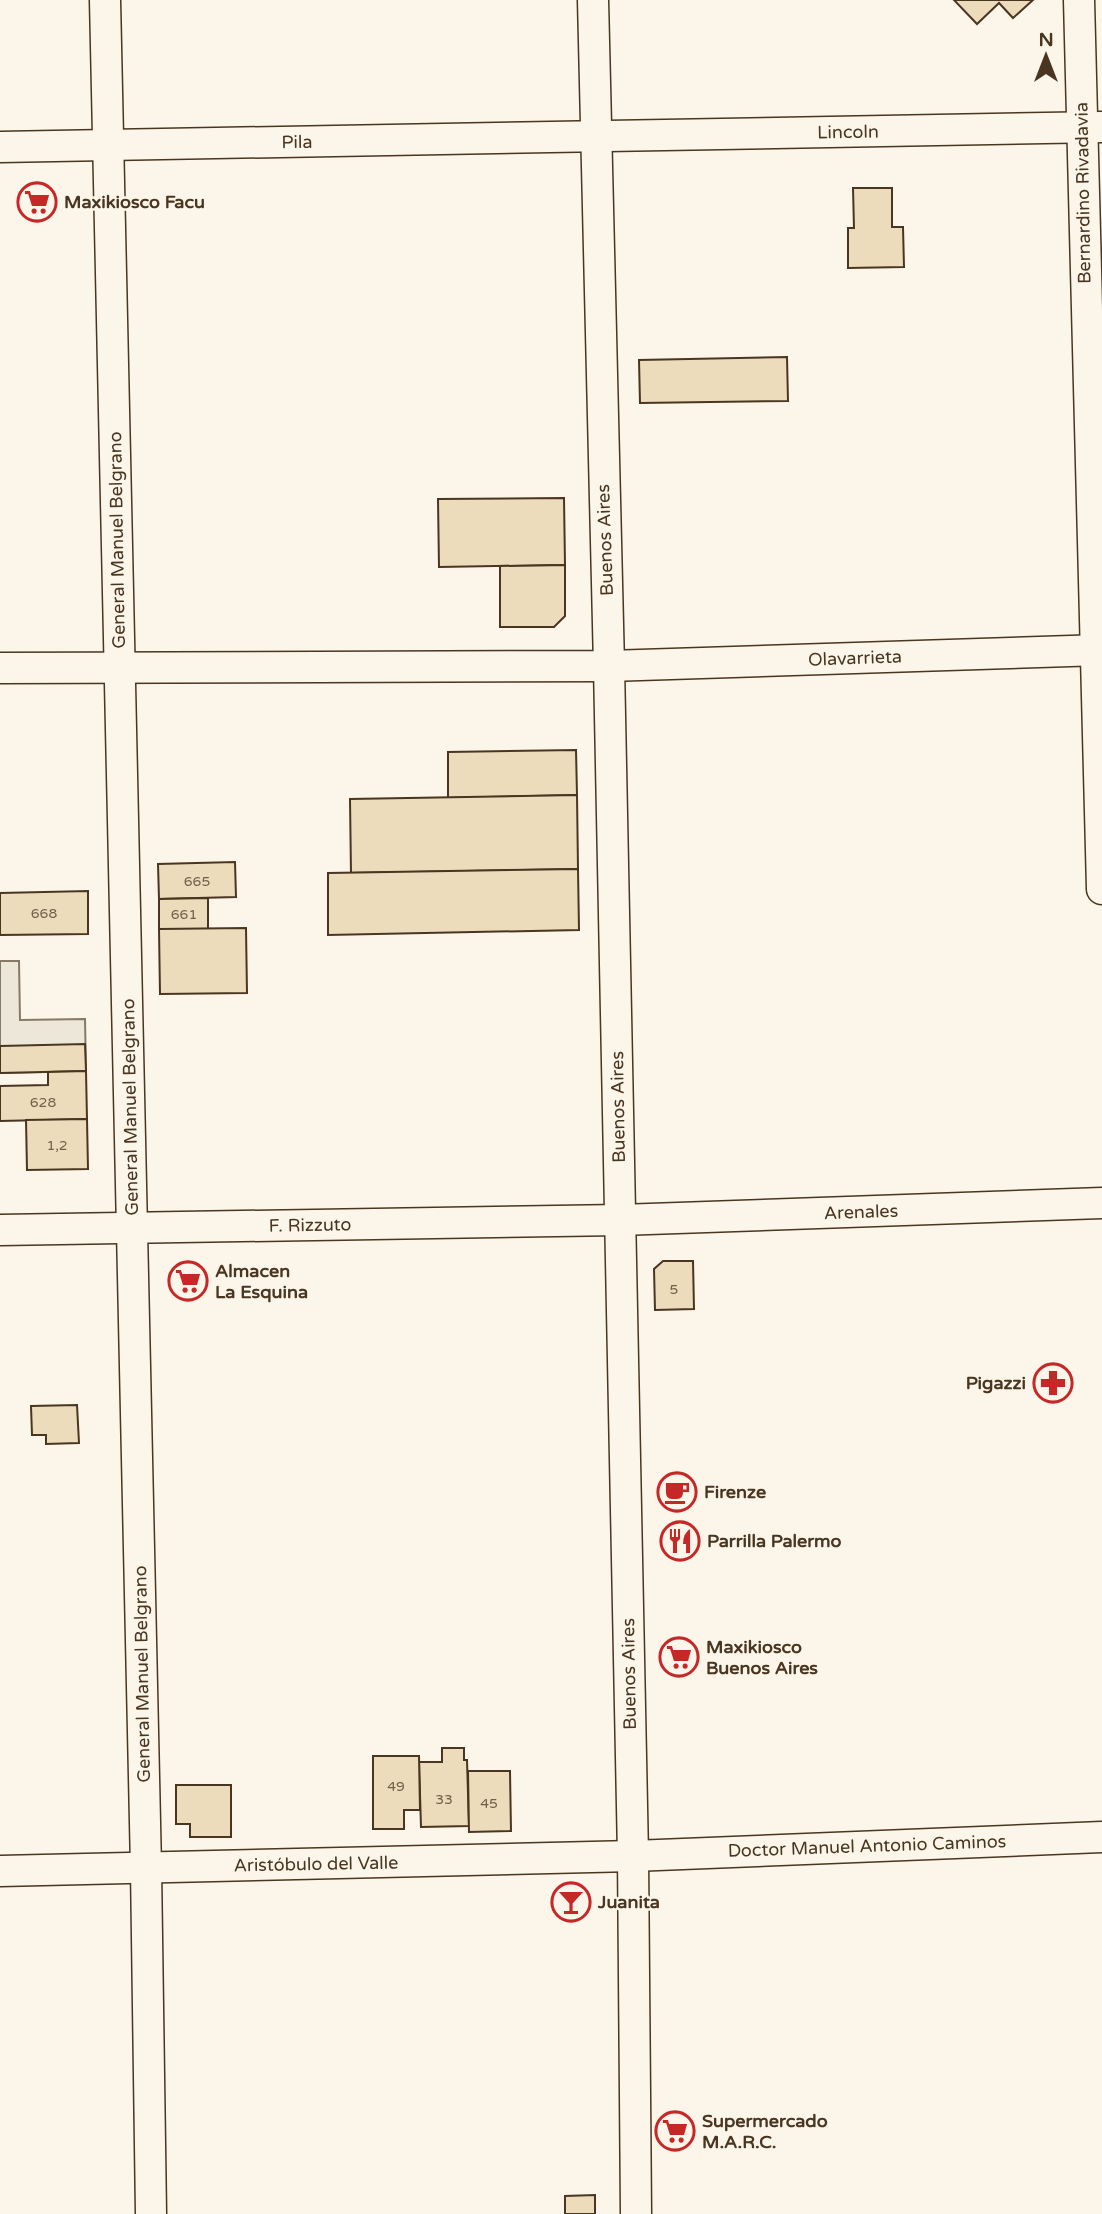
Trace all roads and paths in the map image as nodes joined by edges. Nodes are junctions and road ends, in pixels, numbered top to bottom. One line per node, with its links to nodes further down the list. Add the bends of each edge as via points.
1 (106, 0): 6 (street, General Manuel Belgrano)
2 (593, 0): 5 (street, Buenos Aires)
3 (1079, 0): 4 (street, Bernardino Rivadavia)
4 (1091, 127): 5 (street, Lincoln); 8 (street, Bernardino Rivadavia)
5 (594, 136): 6 (street, Pila); 9 (street, Buenos Aires)
6 (109, 145): 7 (street, Pila); 10 (street, General Manuel Belgrano)
7 (0, 146)
8 (1098, 650): 9 (street, Olavarrieta); 12 (street, Bernardino Rivadavia)
9 (609, 666): 10 (street, Olavarrieta); 14 (street, Buenos Aires)
10 (119, 667): 11 (street, Olavarrieta); 15 (street, General Manuel Belgrano)
11 (0, 668)
12 (1102, 889)
13 (1102, 1203): 14 (street, Arenales)
14 (620, 1220): 15 (street, F. Rizzuto); 18 (street, Buenos Aires)
15 (133, 1228): 16 (street, F. Rizzuto); 19 (street, General Manuel Belgrano)
16 (0, 1230)
17 (1102, 1837): 18 (street, Doctor Manuel Antonio Caminos)
18 (633, 1856): 19 (street, Aristóbulo del Valle); 22 (street, Buenos Aires)
19 (146, 1868): 20 (street, Aristóbulo del Valle); 21 (street, General Manuel Belgrano)
20 (0, 1871)
21 (151, 2214)
22 (636, 2214)

